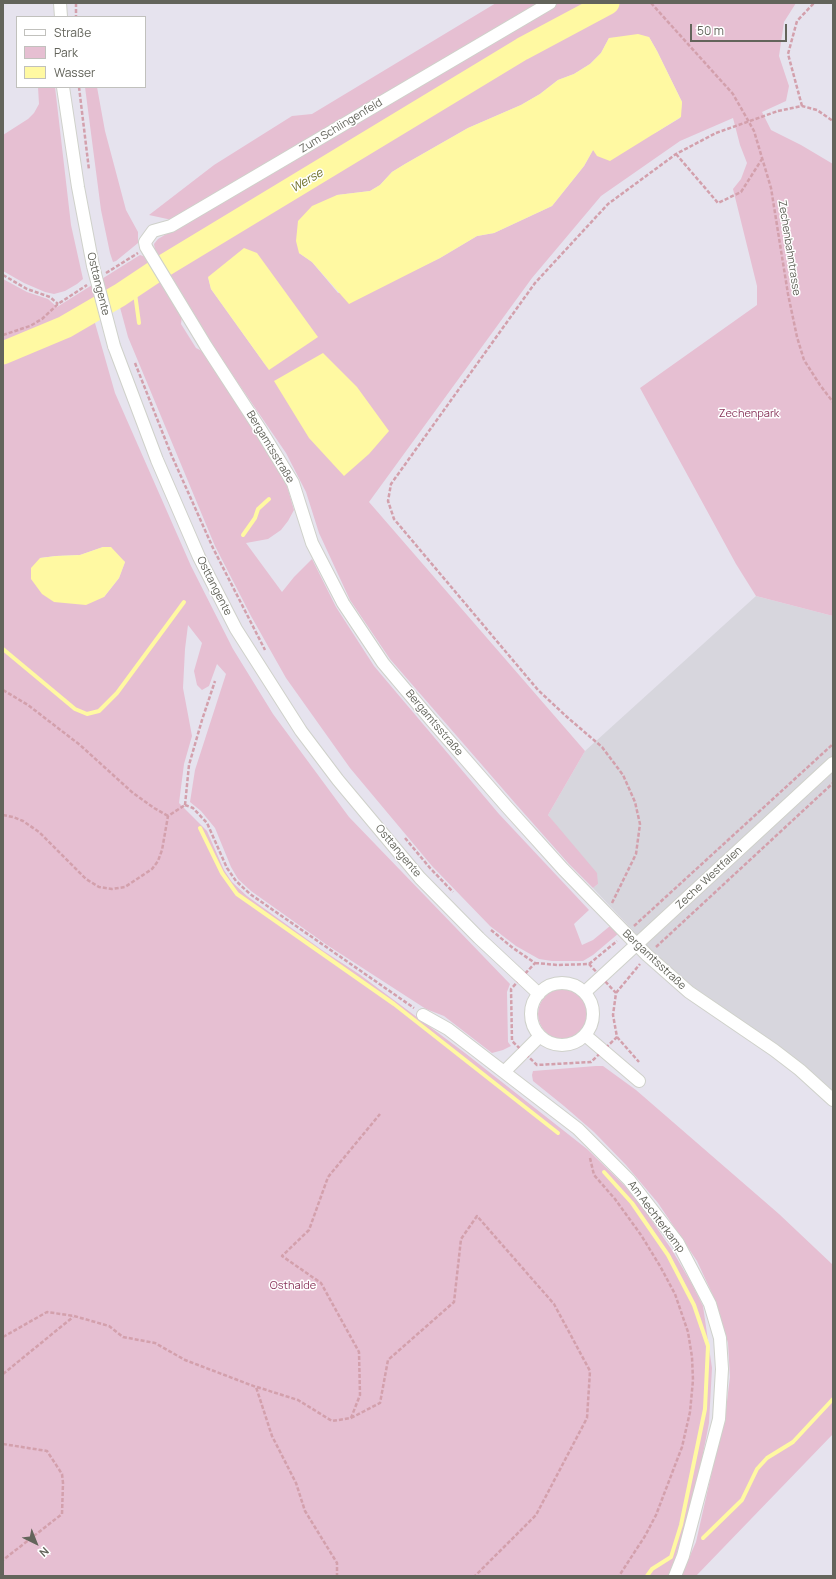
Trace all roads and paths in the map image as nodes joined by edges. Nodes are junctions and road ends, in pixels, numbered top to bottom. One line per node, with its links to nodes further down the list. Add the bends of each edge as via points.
1 (60, 3): 6 (street)
2 (76, 3): 7 (path)
3 (550, 3): 15 (street, Zum Schlingenfeld, via 171,226 153,231 145,242)
4 (651, 3): 13 (path, Zechenbahntrasse, via 732,94 754,131)
5 (814, 3): 10 (path, via 797,21 788,54)
6 (61, 16)
7 (76, 16)
8 (63, 88): 39 (street, Osttangente, bridge, via 93,266 114,346 157,460 199,557 236,629 302,731 338,780 420,878)
9 (79, 88): 14 (path)
10 (802, 106): 11 (path, via 817,110); 12 (path, bridge, via 778,111 716,133)
11 (833, 121)
12 (676, 154): 13 (path, via 718,203 741,192); 31 (path, via 608,204 535,283 391,484 388,501 394,519 538,690 602,747 623,775 635,802 640,824 636,854)
13 (762, 159): 19 (path, Zechenbahntrasse, via 770,188 797,337 804,360)
14 (90, 176)
15 (150, 254): 31 (street, Bergamtsstraße, via 293,483 312,543 343,603 383,663 507,807)
16 (3, 276): 17 (path, via 27,289 50,297 58,304 30,326)
17 (3, 335)
18 (134, 360): 20 (path, via 171,454 213,548)
19 (833, 402)
20 (266, 651)
21 (215, 681): 26 (path, via 188,765)
22 (3, 690): 28 (path, via 28,705 80,745 133,793)
23 (833, 744): 33 (path)
24 (833, 763): 34 (street, Zeche Westfalen)
25 (833, 783): 35 (path)
26 (185, 805): 28 (path); 43 (path, via 193,808 207,823 227,868 250,894)
27 (3, 816): 28 (path, via 13,816 23,821 39,832 86,879 99,887 112,889 125,887 152,870 162,850)
28 (168, 816)
29 (404, 838): 30 (path)
30 (456, 896)
31 (606, 914): 33 (street, Bergamtsstraße)
32 (488, 929): 36 (path)
33 (626, 934): 34 (street, Bergamtsstraße); 37 (path)
34 (636, 945): 35 (street, Bergamtsstraße); 38 (street, Zeche Westfalen)
35 (647, 955): 41 (path); 52 (street, Bergamtsstraße, via 689,992 790,1062)
36 (535, 963): 37 (path); 39 (path)
37 (589, 964): 38 (path)
38 (602, 977): 40 (street, Zeche Westfalen); 41 (path)
39 (522, 978): 42 (street, Osttangente); 48 (path, via 511,989 512,1041)
40 (585, 992): 42 (street, via 576,986 562,983 547,987); 45 (street, via 593,1014 591,1028)
41 (616, 993): 46 (path, via 613,1015)
42 (539, 994): 44 (street, via 531,1010 532,1020)
43 (423, 1015): 50 (street, Am Aechterkamp, via 448,1029)
44 (540, 1036): 45 (street, via 558,1045 568,1045); 48 (street)
45 (585, 1036): 47 (street)
46 (617, 1037): 47 (path); 49 (path)
47 (603, 1050): 48 (path, via 591,1062 537,1065); 51 (street)
48 (523, 1052): 50 (street)
49 (639, 1062)
50 (504, 1072): 54 (street, Am Aechterkamp)
51 (639, 1081)
52 (833, 1100)
53 (380, 1114): 59 (path, via 328,1177 309,1230 282,1256 321,1283 359,1352 360,1395)
54 (592, 1142): 64 (path, via 590,1158 594,1175 624,1211 660,1266 675,1294 686,1324 692,1357 690,1412 682,1447 656,1515); 65 (street, Am Aechterkamp, via 629,1180 678,1243 710,1304 720,1338 722,1369 719,1419 683,1556)
55 (74, 1316): 56 (path, via 47,1312); 57 (path); 58 (path, via 108,1326 123,1337 155,1343 185,1360)
56 (3, 1337)
57 (3, 1374)
58 (256, 1387): 59 (path, via 298,1400 332,1421); 62 (path, via 272,1436 296,1483 305,1511 337,1563)
59 (352, 1418): 63 (path, via 380,1403 388,1360 454,1302 461,1239 477,1216 554,1304 590,1371 587,1418 536,1515)
60 (3, 1444): 61 (path, via 47,1451 62,1474 63,1483 62,1514)
61 (3, 1560)
62 (337, 1576)
63 (475, 1576)
64 (619, 1576)
65 (675, 1576)

